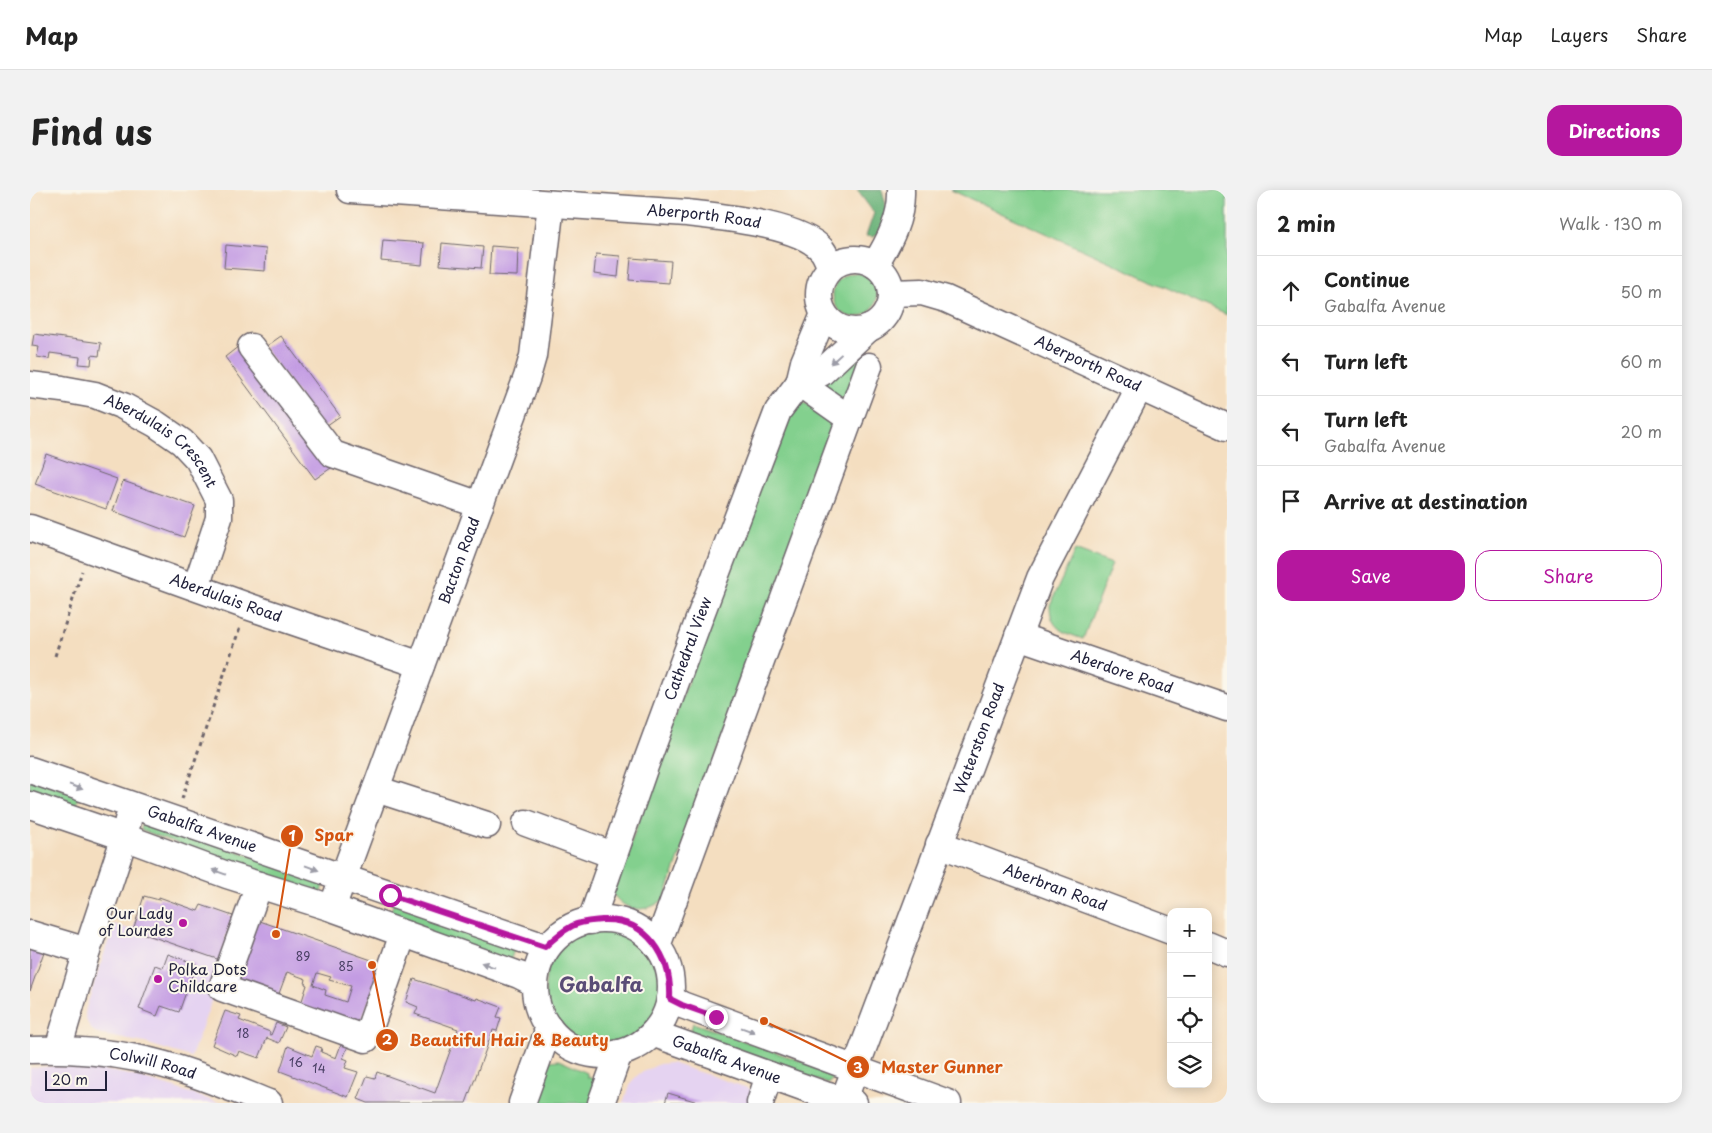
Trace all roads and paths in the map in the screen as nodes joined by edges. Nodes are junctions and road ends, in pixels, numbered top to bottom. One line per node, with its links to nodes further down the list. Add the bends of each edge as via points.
1 (350, 190): 3 (street, Aberporth Road)
2 (901, 190): 4 (street, via 890,239)
3 (551, 204): 5 (street, Aberporth Road, via 688,212 760,224 803,236 821,250); 16 (street, Bacton Road, via 533,356)
4 (875, 265): 5 (street, via 853,259); 6 (street, via 889,282)
5 (831, 267): 7 (street, via 820,284 819,300)
6 (891, 293): 8 (street, via 886,314); 13 (street, Aberporth Road, via 922,292 946,298)
7 (824, 314): 8 (street, via 839,328 859,331); 11 (street, Cathedral View, via 804,362)
8 (869, 328): 11 (street, Cathedral View, one-way to 11, via 821,373)
9 (251, 347): 16 (street, via 333,454)
10 (869, 366): 14 (street)
11 (800, 383): 14 (street); 34 (street, Cathedral View, via 772,424)
12 (30, 385): 19 (street, Aberdulais Crescent, via 95,395 123,406 182,442 198,459 219,500 218,518)
13 (1139, 388): 15 (street, Aberporth Road); 21 (street, Waterston Road, via 1040,578)
14 (850, 419): 42 (street)
15 (1227, 427)
16 (480, 505): 23 (street, Bacton Road)
17 (30, 528): 18 (street, Aberdulais Road)
18 (89, 549): 19 (street, Aberdulais Road); 22 (path)
19 (196, 587): 20 (street, Aberdulais Road)
20 (247, 606): 23 (street, Aberdulais Road); 29 (path)
21 (1018, 636): 24 (street, Aberdore Road); 33 (street, Waterston Road)
22 (54, 656)
23 (421, 665): 26 (street, Bacton Road)
24 (1227, 708)
25 (30, 770): 28 (street, Gabalfa Avenue, one-way to 28)
26 (376, 789): 31 (street); 35 (street, Bacton Road)
27 (30, 805): 32 (street)
28 (130, 806): 29 (street, Gabalfa Avenue); 32 (street)
29 (175, 820): 35 (street, Gabalfa Avenue, one-way to 35)
30 (526, 823): 34 (street)
31 (487, 825)
32 (124, 837): 36 (street, one-way to 32); 45 (street)
33 (939, 844): 39 (street, Aberbran Road); 54 (street, Waterston Road)
34 (613, 856): 38 (street, Cathedral View)
35 (343, 879): 37 (street, Bacton Road); 43 (street, Gabalfa Avenue)
36 (259, 885): 37 (street); 41 (street, via 222,988 366,1039)
37 (332, 908): 41 (street)
38 (591, 921): 42 (street, via 611,920 629,925 646,934); 43 (street, via 574,925)
39 (1167, 930)
40 (30, 934): 45 (street)
41 (404, 934): 47 (street, one-way to 41)
42 (656, 946): 48 (street, via 668,971)
43 (545, 947): 47 (street, via 536,966)
44 (1212, 947): 46 (street)
45 (87, 951): 51 (street)
46 (1227, 952)
47 (534, 982): 49 (street, via 534,996)
48 (670, 999): 50 (street, via 664,1022); 54 (street, one-way to 54)
49 (549, 1028): 53 (street, via 570,1047 586,1053); 58 (street)
50 (655, 1034): 53 (street, via 643,1044); 55 (street, Gabalfa Avenue)
51 (58, 1049): 52 (street, Colwill Road); 57 (street, Colwill Road, via 99,1052 158,1063)
52 (30, 1050)
53 (619, 1053): 59 (street)
54 (856, 1070): 56 (street, Waterston Road); 61 (street)
55 (769, 1075): 56 (street, Gabalfa Avenue); 60 (street)
56 (849, 1101)
57 (269, 1103)
58 (522, 1103)
59 (601, 1103)
60 (760, 1103)
61 (948, 1103)

